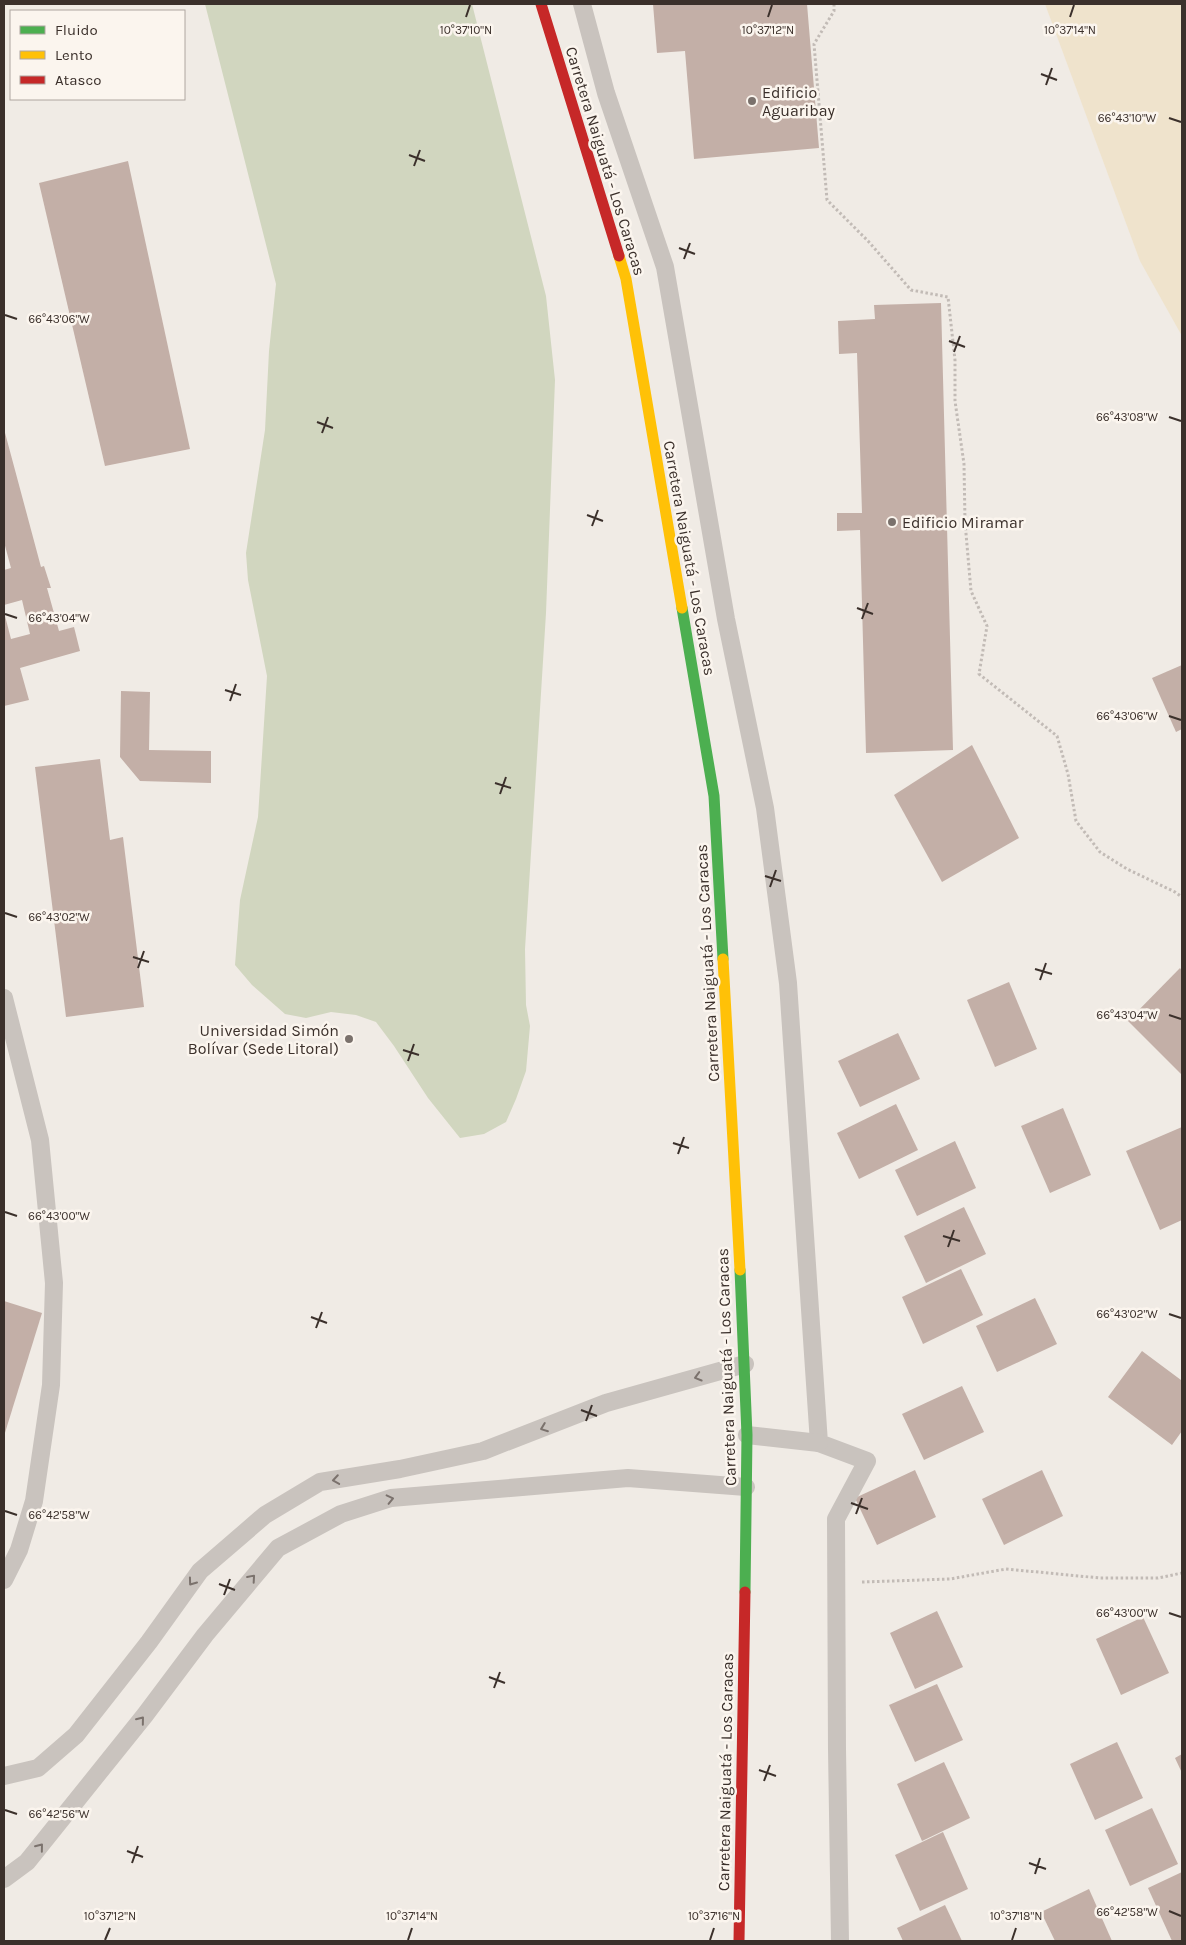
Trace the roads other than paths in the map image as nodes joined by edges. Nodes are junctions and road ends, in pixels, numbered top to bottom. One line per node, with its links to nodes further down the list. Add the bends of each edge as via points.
1 (541, 4): 4 (main road, Carretera Naiguatá - Los Caracas, via 626,279 714,796)
2 (582, 4): 6 (lane, via 606,93 664,267 726,619 765,808 788,983)
3 (4, 998): 8 (lane, via 40,1140 54,1283 51,1385 34,1501 20,1550)
4 (745, 1364): 5 (main road, Carretera Naiguatá - Los Caracas); 9 (lane, one-way to 9, via 606,1403 483,1452 320,1482 266,1515 200,1571 76,1735 38,1768)
5 (746, 1435): 6 (lane); 7 (main road, Carretera Naiguatá - Los Caracas)
6 (819, 1443): 12 (lane, via 866,1461 836,1519)
7 (746, 1487): 10 (lane, one-way to 7, via 27,1862 145,1715 205,1634 278,1548 341,1514 392,1498 628,1478); 11 (main road, Carretera Naiguatá - Los Caracas)
8 (4, 1580)
9 (4, 1776)
10 (4, 1879)
11 (739, 1941)
12 (840, 1941)

